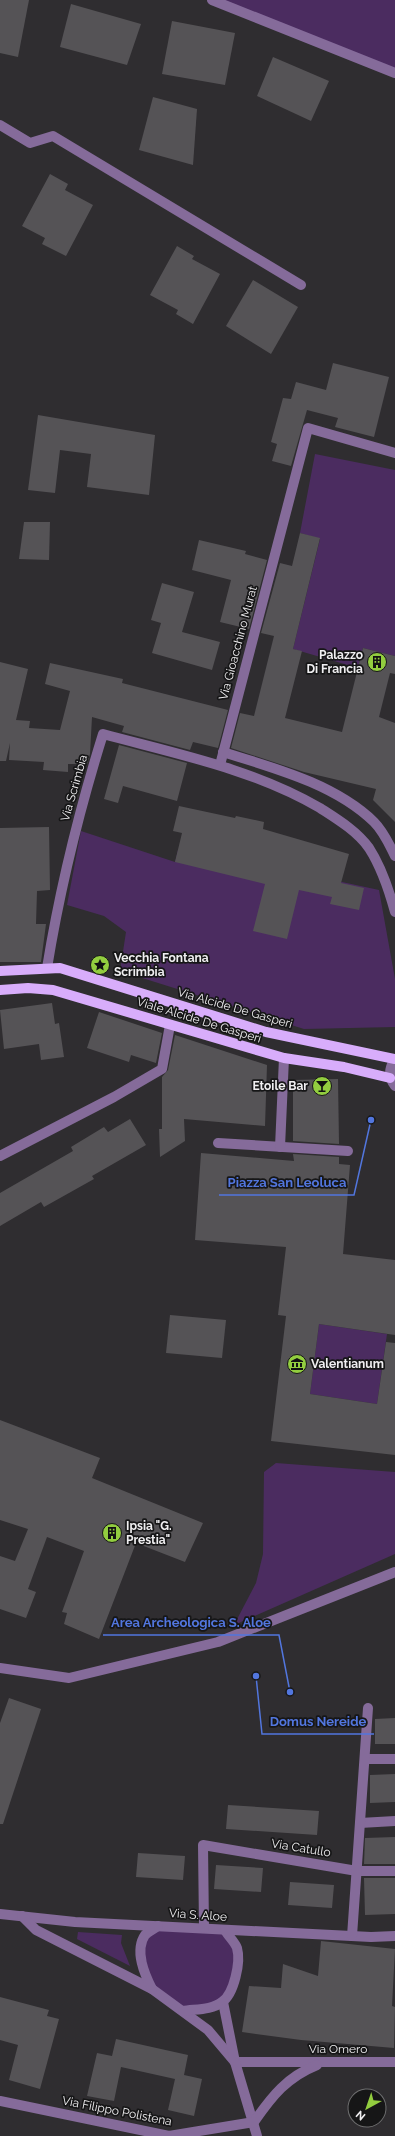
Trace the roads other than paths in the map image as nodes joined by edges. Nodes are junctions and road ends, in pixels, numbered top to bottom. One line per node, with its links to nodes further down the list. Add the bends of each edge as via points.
1 (212, 0): 2 (street)
2 (395, 73)
3 (0, 125): 4 (street, via 30,143 53,136)
4 (301, 285)
5 (395, 453): 6 (street, Via Gioacchino Murat, via 308,428)
6 (223, 752): 7 (street); 8 (street, via 318,785 374,822 387,838)
7 (220, 764): 9 (street, via 270,783 342,821 368,847 387,883); 10 (street, Via Scrimbia, via 103,734 72,843)
8 (395, 856)
9 (395, 912)
10 (47, 968): 11 (main road); 15 (main road, Via Alcide De Gasperi, via 60,968 266,1032)
11 (0, 971)
12 (0, 990): 13 (main road, Viale Alcide De Gasperi, via 53,990)
13 (170, 1025): 14 (main road, Viale Alcide De Gasperi); 20 (street, via 162,1069)
14 (284, 1058): 16 (main road, Viale Alcide De Gasperi, via 344,1067); 18 (street)
15 (395, 1059): 16 (street, via 390,1071)
16 (393, 1082)
17 (218, 1143): 18 (street)
18 (280, 1147): 19 (street)
19 (348, 1151)
20 (0, 1156)
21 (395, 1572): 22 (street, via 218,1642 68,1678)
22 (0, 1668)
23 (368, 1708): 24 (street)
24 (365, 1759): 25 (street); 27 (street)
25 (395, 1759)
26 (395, 1821): 27 (street)
27 (360, 1823): 28 (street)
28 (357, 1871): 29 (street, Via Catullo); 33 (street, Via Catullo, via 203,1845); 35 (street)
29 (395, 1871)
30 (0, 1914): 31 (street, Via S. Aloe)
31 (22, 1916): 32 (street, Via S. Aloe, via 75,1922); 37 (street, via 36,1930)
32 (158, 1926): 33 (street, Via S. Aloe); 37 (street, via 145,1935 141,1945 145,1976)
33 (204, 1928): 34 (street, Via S. Aloe)
34 (225, 1930): 35 (street, Via S. Aloe); 38 (street, via 236,1947 239,1962 234,1982)
35 (352, 1936): 36 (street, Via S. Aloe)
36 (395, 1936)
37 (152, 1989): 39 (street)
38 (223, 2002): 39 (street, via 212,2007); 40 (street)
39 (183, 2011): 40 (street, via 208,2030)
40 (235, 2062): 41 (street, Via Omero); 44 (street)
41 (322, 2062): 42 (street, Via Omero); 44 (street, via 303,2070 282,2085)
42 (395, 2062)
43 (0, 2101): 44 (street, Via Filippo Polistena, via 169,2136)
44 (254, 2122): 45 (street)
45 (257, 2136)

